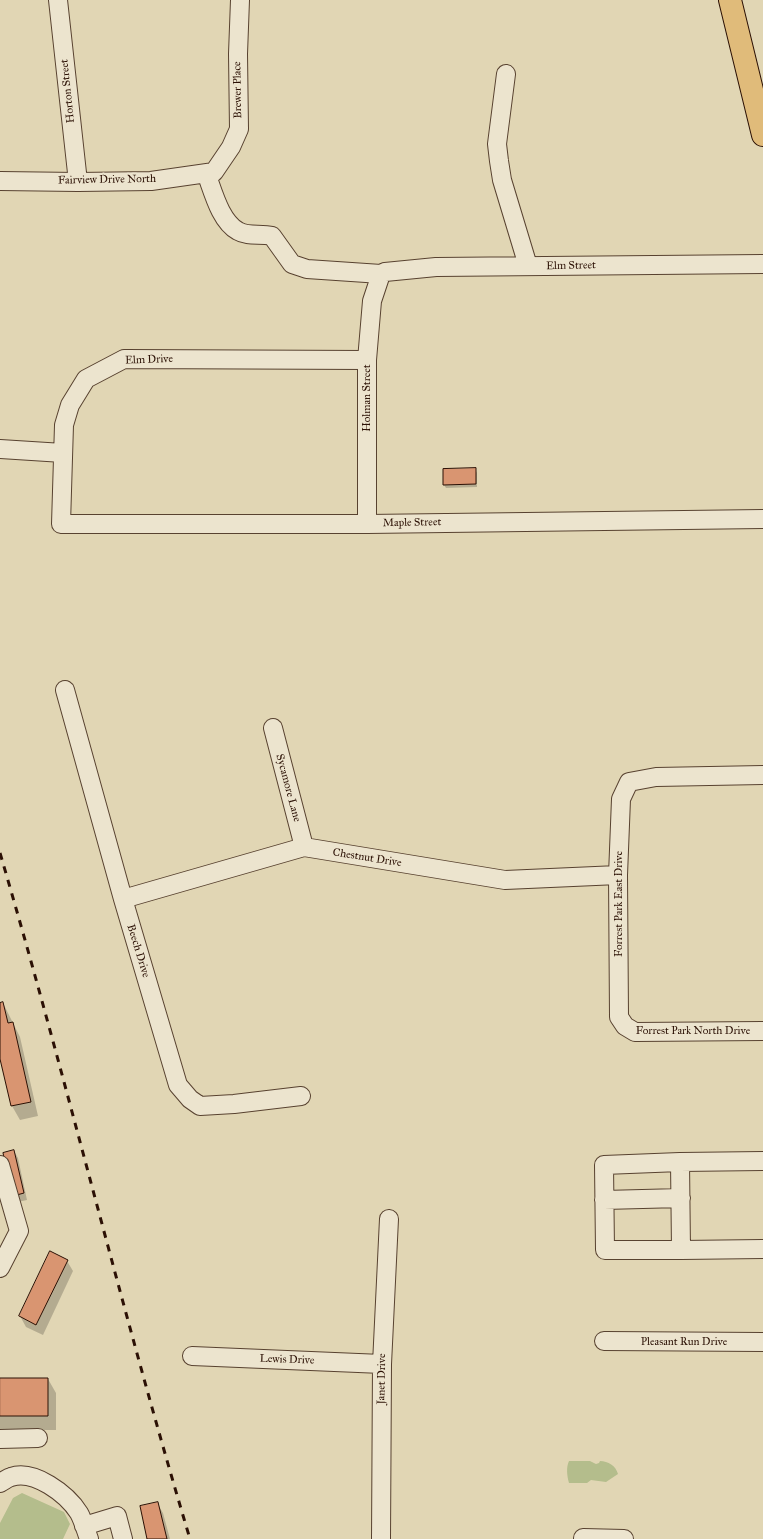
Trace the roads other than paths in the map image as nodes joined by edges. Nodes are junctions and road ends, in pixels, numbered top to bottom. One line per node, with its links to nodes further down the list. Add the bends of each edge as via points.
1 (58, 0): 8 (street, Horton Street)
2 (240, 0): 6 (street, Brewer Place, via 239,129 231,147)
3 (730, 0): 5 (main road)
4 (506, 74): 10 (street, via 497,144 502,180)
5 (763, 135)
6 (210, 173): 8 (street, Fairview Drive North, via 151,181); 11 (street, Elm Street, via 218,204 226,220 237,231 272,236 292,264 307,269)
7 (0, 181): 8 (street, Fairview Drive North)
8 (78, 182)
9 (763, 264): 10 (street, Elm Street)
10 (528, 266): 11 (street, Elm Street, via 436,267)
11 (381, 274): 12 (street, Holman Street, via 372,301)
12 (367, 360): 14 (street, Elm Drive, via 124,359 86,379 70,405 64,426); 17 (street, Holman Street)
13 (0, 449): 14 (street)
14 (63, 452): 16 (street, Elm Drive)
15 (763, 519): 17 (street, Maple Street)
16 (61, 524): 17 (street, Maple Street)
17 (368, 524)
18 (65, 690): 23 (street, Beech Drive)
19 (273, 728): 21 (street, Sycamore Lane)
20 (763, 775): 22 (street, Forrest Park East Drive, via 656,777 630,782 621,799)
21 (304, 847): 22 (street, Chestnut Drive, via 505,880); 23 (street, Chestnut Drive)
22 (618, 875): 24 (street, Forrest Park East Drive, via 619,1017)
23 (123, 899): 26 (street, Beech Drive, via 178,1085 190,1099 200,1106)
24 (625, 1026): 25 (street, Forrest Park North Drive, via 635,1032)
25 (763, 1031)
26 (301, 1096)
27 (763, 1161): 28 (street)
28 (680, 1162): 30 (street); 31 (street, via 604,1165)
29 (0, 1165): 35 (street, via 19,1231)
30 (681, 1198): 31 (street); 34 (street)
31 (604, 1200): 34 (street, via 605,1250)
32 (389, 1219): 39 (street, Janet Drive)
33 (763, 1249): 34 (street)
34 (681, 1250)
35 (0, 1268)
36 (604, 1341): 37 (street, Pleasant Run Drive)
37 (763, 1342)
38 (192, 1356): 39 (street, Lewis Drive)
39 (382, 1364): 45 (street, Janet Drive)
40 (0, 1438): 41 (street)
41 (38, 1438)
42 (0, 1483): 43 (street, via 12,1476 26,1476 47,1483 65,1496 79,1513)
43 (86, 1532): 44 (street, via 117,1516)
44 (123, 1539)
45 (381, 1539)
46 (583, 1539): 47 (street)
47 (624, 1539)

